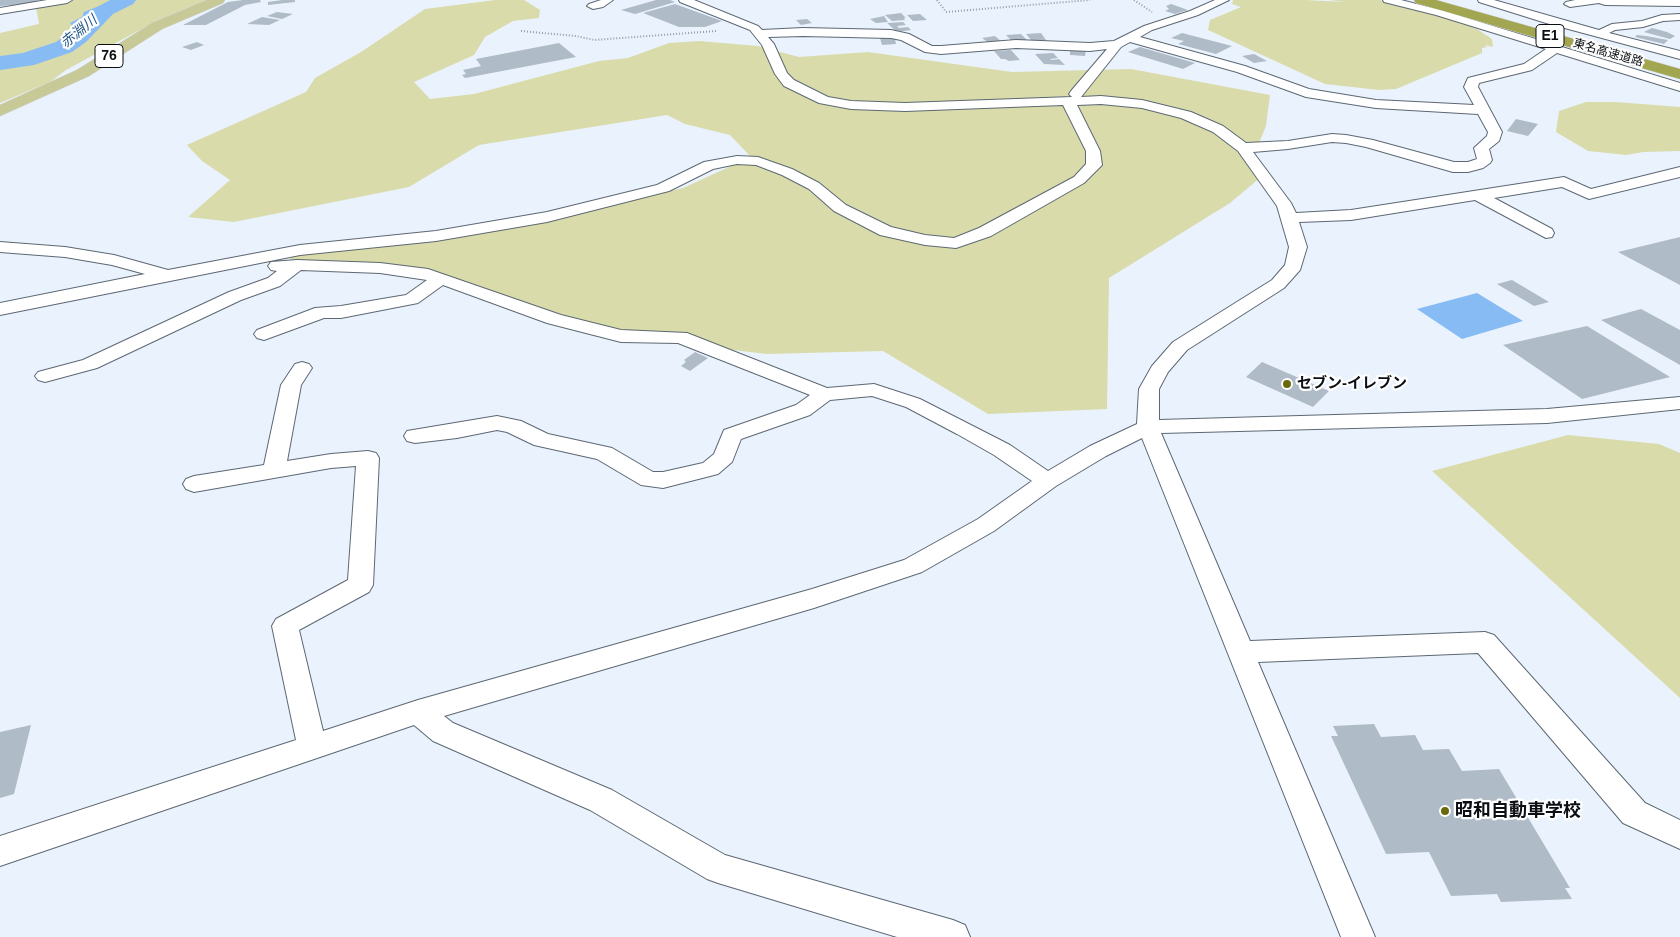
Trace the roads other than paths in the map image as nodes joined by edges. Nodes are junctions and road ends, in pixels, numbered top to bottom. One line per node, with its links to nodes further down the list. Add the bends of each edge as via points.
1 (67, 0): 14 (street)
2 (218, 0): 25 (main road, 76, via 157,26 84,73)
3 (608, 0): 13 (street)
4 (684, 0): 16 (street)
5 (1224, 0): 18 (street)
6 (1388, 0): 20 (street)
7 (1420, 0): 23 (highway, 東名高速道路 / E1)
8 (1448, 0): 22 (highway, 東名高速道路 / E1)
9 (1483, 0): 17 (street)
10 (1601, 0): 11 (street); 12 (street)
11 (1680, 3)
12 (1570, 4)
13 (593, 6)
14 (0, 11)
15 (1677, 18): 17 (street, via 1612,27)
16 (757, 31): 19 (street, via 891,34 929,49 941,50 1016,44 1090,47); 26 (street, via 768,44 785,79 824,100 889,107 1058,100 1142,104 1186,115 1230,137)
17 (1600, 34): 21 (street)
18 (1130, 38): 19 (street); 24 (street, via 1241,69 1306,93 1376,104)
19 (1117, 44): 33 (street, via 1073,100 1093,151 1094,165 1078,180 985,232 956,243 886,231 840,208 814,186 787,172 758,160 736,160 709,165 663,188 547,217 436,236 300,250)
20 (1556, 48): 23 (street); 24 (street, via 1528,67 1473,81 1472,87)
21 (1680, 54)
22 (1680, 65)
23 (1679, 83)
24 (1484, 110): 26 (street, via 1495,132 1494,138 1481,148 1484,160 1468,167 1437,163 1346,139)
25 (0, 111)
26 (1243, 148): 29 (street, via 1285,206)
27 (1680, 172): 28 (street, via 1589,194 1564,182)
28 (1479, 196): 29 (street, via 1351,215); 30 (street)
29 (1290, 218): 41 (street, via 1298,247 1294,266 1278,284 1180,346 1159,370 1149,389)
30 (1546, 233)
31 (0, 247): 33 (street, via 65,252 114,260)
32 (297, 265): 33 (street, via 251,268 184,283); 34 (street, via 393,269); 38 (street, via 274,282 235,296 90,364)
33 (167, 274): 35 (street)
34 (441, 278): 36 (street, via 412,299 322,312); 39 (street, via 554,318 621,336 680,337)
35 (0, 309)
36 (264, 334)
37 (302, 368): 43 (street, via 291,385)
38 (45, 376)
39 (825, 394): 42 (street, via 803,410 732,435 724,457 710,469 663,480 649,480 604,453 542,440 514,426 497,423); 44 (street, via 874,390 913,404 1002,450)
40 (1680, 404): 41 (street, via 1547,416)
41 (1148, 427): 44 (street, via 1098,451); 46 (street)
42 (415, 436)
43 (274, 470): 45 (street); 48 (street, via 368,458 360,585 285,626)
44 (1048, 481): 47 (street, via 986,525 913,566 814,598)
45 (194, 484)
46 (1241, 652): 49 (street, via 1485,642 1634,813); 52 (street)
47 (418, 712): 48 (street); 51 (street, via 443,732 601,800 718,868)
48 (312, 747): 50 (street)
49 (1680, 836)
50 (0, 850)
51 (953, 937)
52 (1358, 937)

